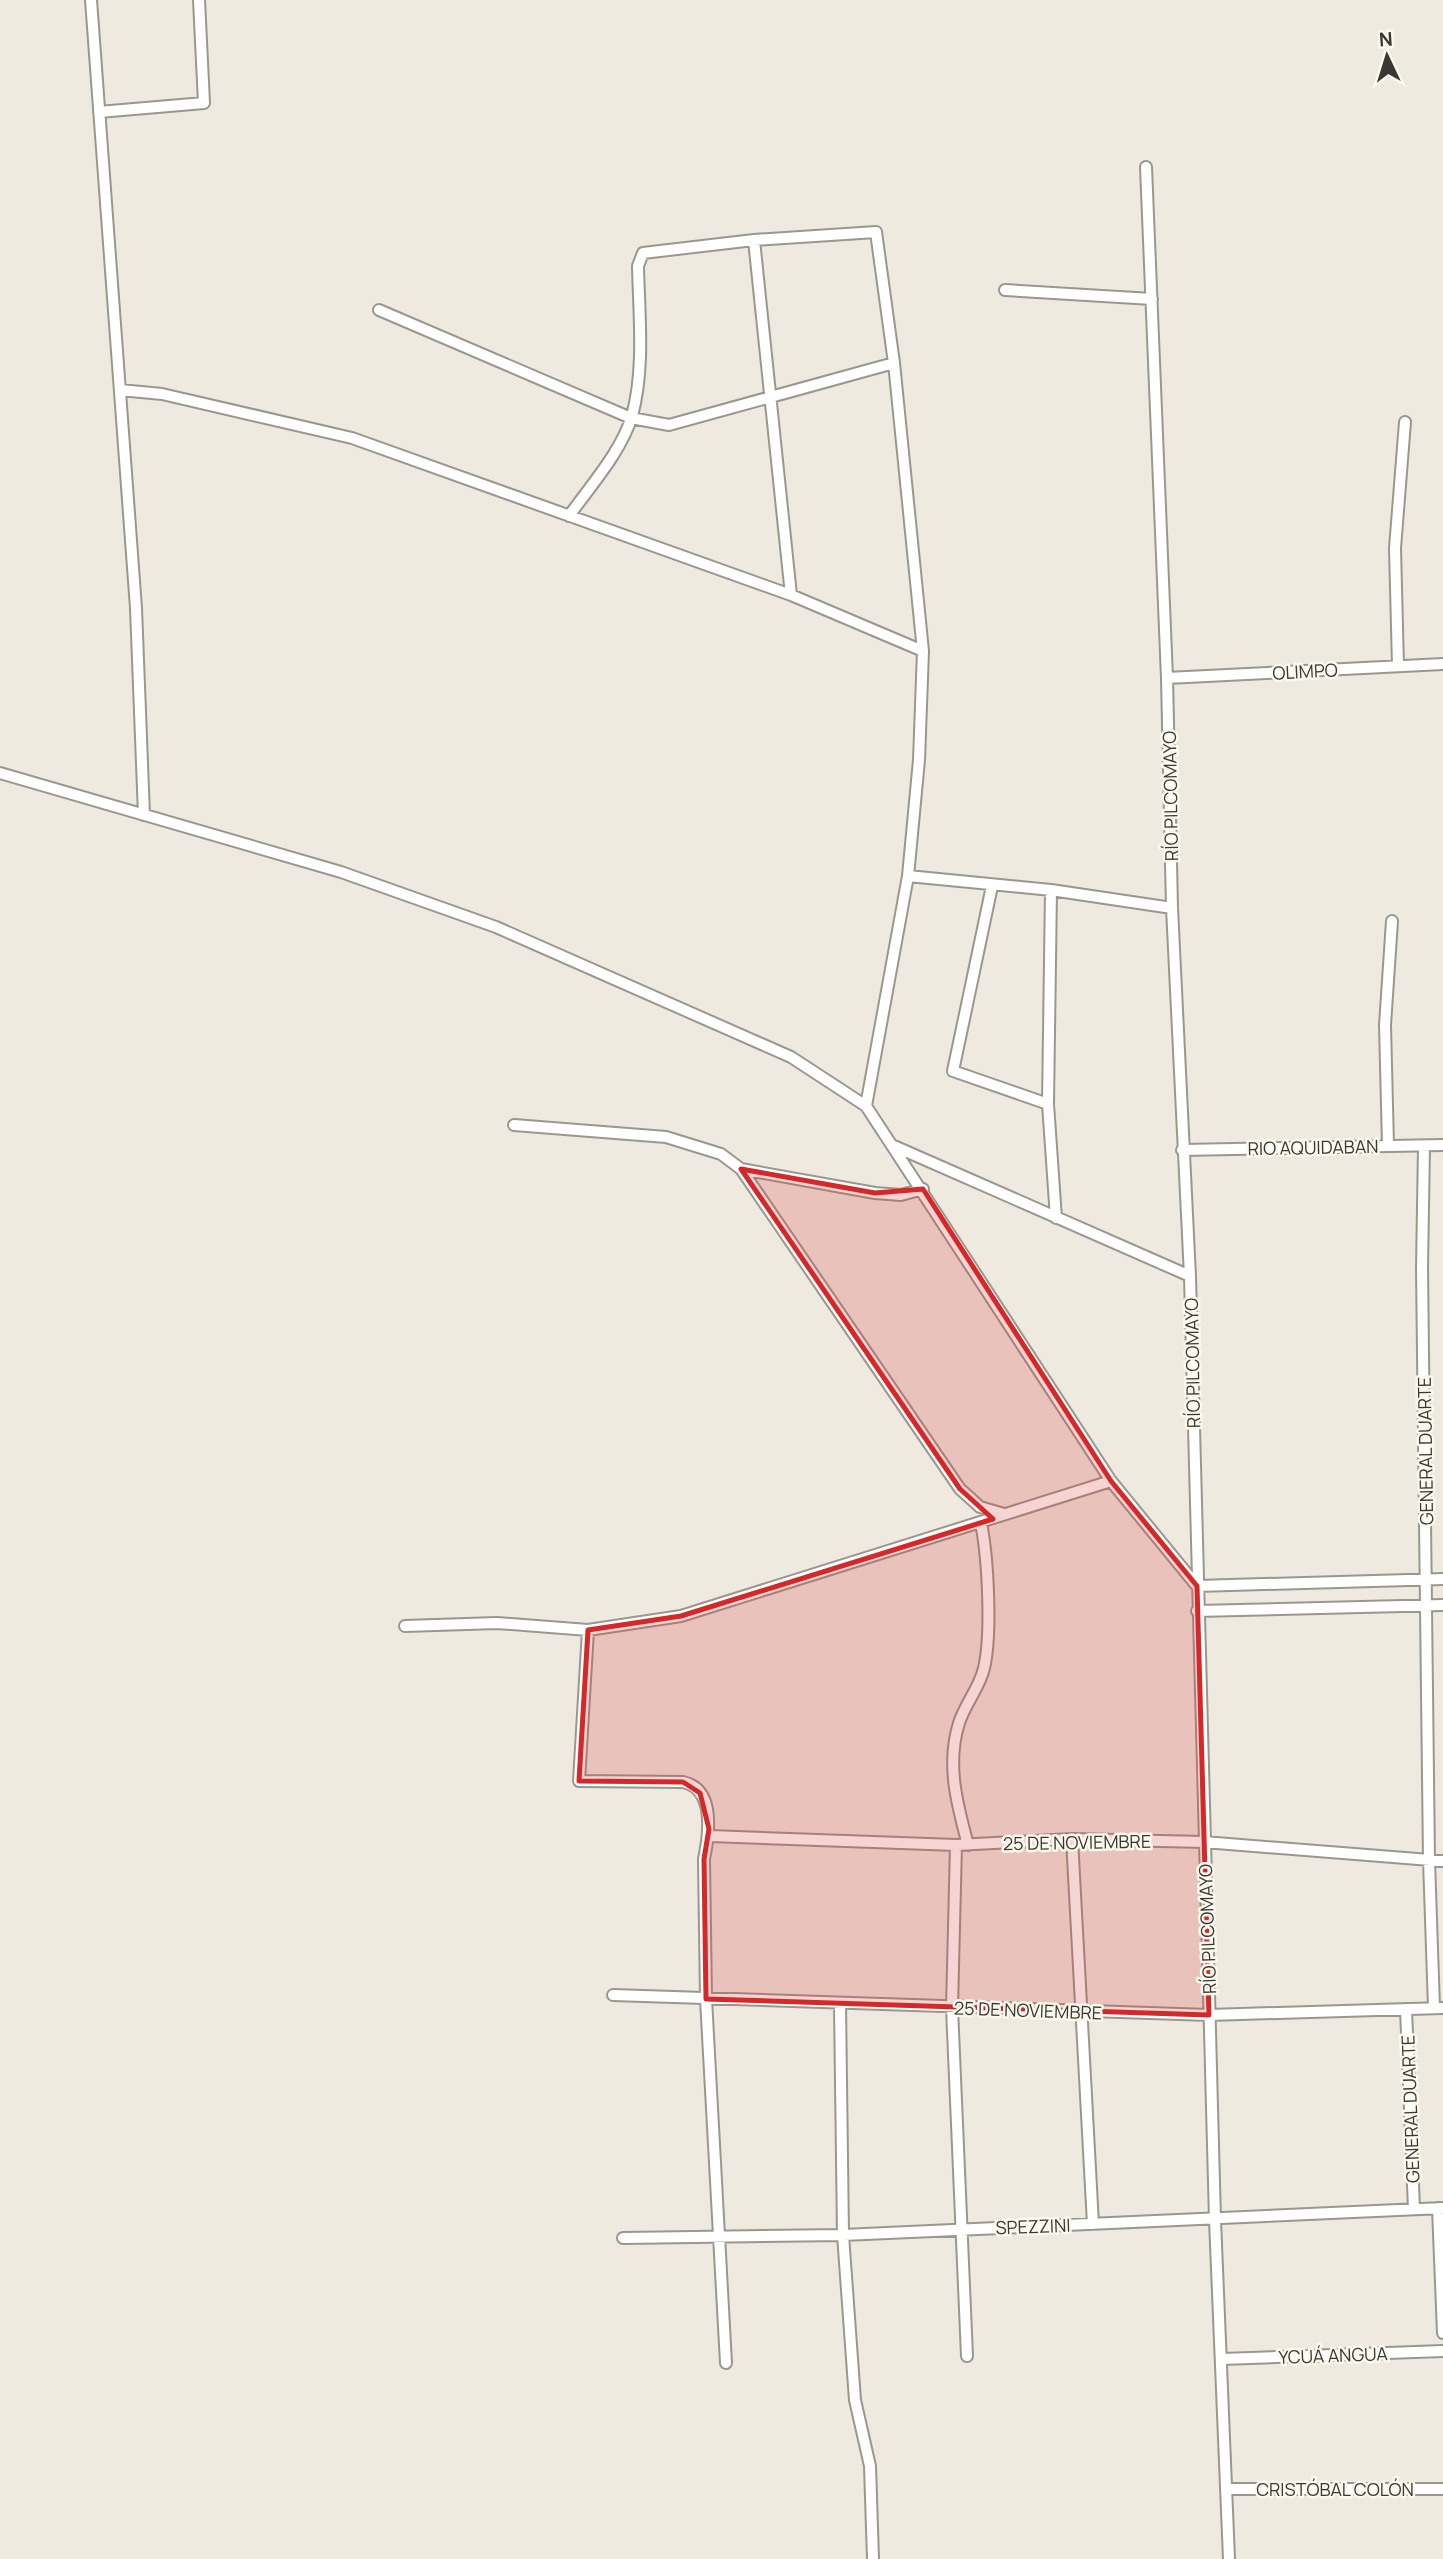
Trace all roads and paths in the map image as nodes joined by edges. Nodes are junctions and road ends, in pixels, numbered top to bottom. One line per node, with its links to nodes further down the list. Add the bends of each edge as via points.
1 (91, 0): 3 (street)
2 (199, 0): 3 (street, via 204,103)
3 (99, 112): 10 (street)
4 (1146, 167): 7 (street, RÍO PILCOMAYO)
5 (754, 240): 9 (street, via 876,232); 11 (street); 12 (street, via 643,253 638,266 639,377)
6 (1005, 290): 7 (street)
7 (1152, 299): 19 (street, RÍO PILCOMAYO)
8 (379, 310): 12 (street)
9 (894, 363): 11 (street); 16 (street)
10 (120, 390): 14 (street, via 162,394 352,438); 21 (street, via 136,608)
11 (771, 397): 12 (street, via 669,425); 15 (street)
12 (631, 418): 14 (street, via 609,460)
13 (1405, 422): 18 (street, via 1395,548)
14 (569, 516): 15 (street)
15 (791, 595): 16 (street)
16 (923, 651): 22 (street)
17 (1443, 664): 18 (street, OLIMPO)
18 (1398, 666): 19 (street, OLIMPO)
19 (1167, 678): 25 (street, RÍO PILCOMAYO)
20 (0, 773): 21 (street)
21 (144, 815): 28 (street, via 341,872 496,927 791,1057)
22 (908, 876): 23 (street); 28 (street)
23 (992, 886): 24 (street); 27 (street, via 953,1071)
24 (1051, 891): 25 (street); 27 (street)
25 (1172, 908): 34 (street, RÍO PILCOMAYO)
26 (1392, 921): 32 (street, via 1385,1025)
27 (1048, 1104): 37 (street)
28 (866, 1106): 31 (street)
29 (514, 1125): 35 (street, via 666,1137 721,1154)
30 (1443, 1145): 33 (street, RIO AQUIDABAN)
31 (894, 1146): 36 (street); 37 (street)
32 (1388, 1146): 33 (street, RIO AQUIDABAN); 34 (street, RIO AQUIDABAN)
33 (1424, 1146): 43 (street, GENERAL DUARTE)
34 (1182, 1150): 38 (street, RÍO PILCOMAYO)
35 (741, 1169): 36 (street, via 875,1193 901,1195); 40 (street, via 960,1489 980,1507)
36 (922, 1189): 39 (street)
37 (1056, 1217): 38 (street)
38 (1190, 1276): 44 (street, RÍO PILCOMAYO)
39 (1111, 1481): 40 (street); 44 (street)
40 (1004, 1514): 41 (street)
41 (981, 1522): 49 (street, via 681,1616); 53 (street, via 988,1601 984,1669 954,1746 954,1791)
42 (1443, 1579): 43 (street)
43 (1427, 1580): 44 (street); 45 (street, GENERAL DUARTE)
44 (1196, 1587): 47 (street, RÍO PILCOMAYO)
45 (1427, 1605): 46 (street); 47 (street); 54 (street, GENERAL DUARTE)
46 (1443, 1605)
47 (1197, 1611): 52 (street, RÍO PILCOMAYO)
48 (405, 1626): 49 (street, via 497,1623)
49 (588, 1630): 50 (street, via 579,1781 691,1784 706,1807)
50 (709, 1836): 53 (street, 25 DE NOVIEMBRE); 57 (street, via 704,1859)
51 (1072, 1839): 52 (street, 25 DE NOVIEMBRE); 53 (street, 25 DE NOVIEMBRE); 62 (street)
52 (1204, 1842): 54 (street, 25 DE NOVIEMBRE); 63 (street, RÍO PILCOMAYO)
53 (962, 1845): 59 (street)
54 (1429, 1860): 55 (street, 25 DE NOVIEMBRE); 60 (street, GENERAL DUARTE)
55 (1443, 1861)
56 (613, 1995): 57 (street, 25 DE NOVIEMBRE)
57 (706, 1999): 58 (street, 25 DE NOVIEMBRE); 70 (street)
58 (840, 2005): 59 (street, 25 DE NOVIEMBRE); 69 (street)
59 (953, 2008): 62 (street, 25 DE NOVIEMBRE); 68 (street)
60 (1438, 2008): 61 (street, 25 DE NOVIEMBRE)
61 (1406, 2009): 63 (street, 25 DE NOVIEMBRE); 65 (street, GENERAL DUARTE)
62 (1082, 2012): 63 (street, 25 DE NOVIEMBRE); 67 (street)
63 (1209, 2015): 66 (street, RÍO PILCOMAYO)
64 (1441, 2208): 65 (street, SPEZZINI); 72 (street)
65 (1414, 2209): 66 (street, SPEZZINI)
66 (1215, 2220): 67 (street, SPEZZINI); 75 (street, RÍO PILCOMAYO)
67 (1093, 2224): 68 (street, SPEZZINI)
68 (962, 2229): 69 (street, SPEZZINI); 74 (street)
69 (843, 2235): 70 (street, SPEZZINI); 79 (street, via 855,2400 870,2466)
70 (720, 2236): 71 (street, SPEZZINI); 76 (street)
71 (623, 2238)
72 (1443, 2333)
73 (1443, 2351): 75 (street, YCUÁ ANGUA)
74 (967, 2356)
75 (1222, 2359): 77 (street, RÍO PILCOMAYO)
76 (726, 2363)
77 (1227, 2489): 78 (street, CRISTÓBAL COLÓN); 80 (street, RÍO PILCOMAYO)
78 (1443, 2489)
79 (873, 2559)
80 (1229, 2559)

